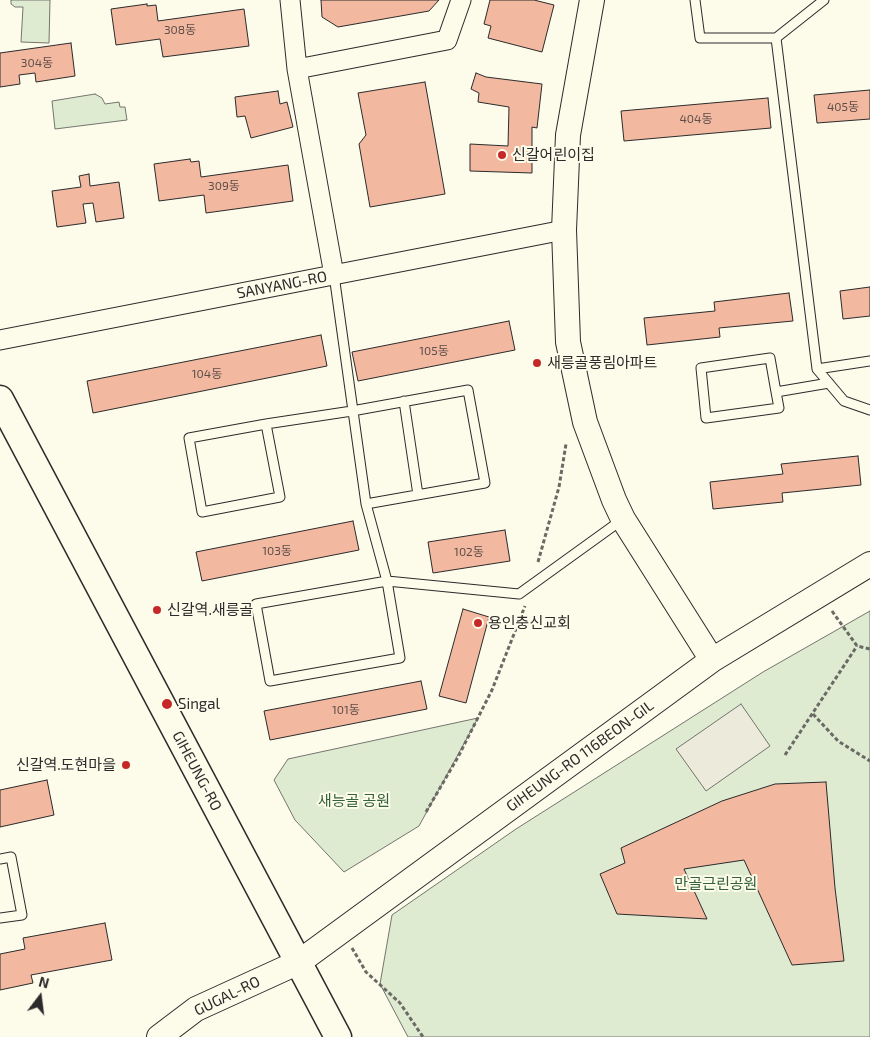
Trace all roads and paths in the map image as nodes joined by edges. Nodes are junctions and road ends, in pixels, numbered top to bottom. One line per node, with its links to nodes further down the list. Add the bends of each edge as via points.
1 (290, 0): 8 (street)
2 (462, 0): 8 (street, via 447,40)
3 (592, 0): 9 (street, via 568,135)
4 (695, 0): 5 (lane); 7 (lane, via 700,38)
5 (703, 0)
6 (824, 0): 7 (lane)
7 (776, 38): 13 (lane)
8 (297, 70): 10 (street)
9 (564, 230): 10 (street, SANYANG-RO); 24 (street, via 568,342 585,422)
10 (334, 275): 11 (street, SANYANG-RO); 19 (lane)
11 (0, 340)
12 (870, 361): 13 (lane)
13 (817, 368): 14 (lane)
14 (829, 383): 15 (lane); 18 (lane, via 844,401)
15 (776, 392): 15 (lane, via 770,358 700,368 706,418 779,408)
16 (0, 399): 39 (main road, GIHEUNG-RO)
17 (404, 401): 19 (lane); 22 (lane); 22 (lane, via 468,390 484,483)
18 (870, 410)
19 (352, 411): 20 (lane); 23 (lane)
20 (266, 424): 20 (lane, via 189,438 202,512 280,497)
21 (566, 444): 27 (path, via 560,487)
22 (418, 495): 23 (lane)
23 (366, 504): 26 (lane)
24 (623, 519): 27 (lane); 31 (street)
25 (870, 564): 28 (street, GIHEUNG-RO 116BEON-GIL)
26 (386, 581): 26 (lane, via 256,604 270,681 400,658); 27 (lane, via 519,594)
27 (531, 584): 35 (path, via 518,627 492,690)
28 (819, 595): 29 (path); 31 (street, GIHEUNG-RO 116BEON-GIL)
29 (857, 646): 30 (path); 32 (path)
30 (870, 649)
31 (712, 660): 38 (street, GIHEUNG-RO 116BEON-GIL)
32 (813, 714): 33 (path); 34 (path, via 838,742)
33 (785, 755)
34 (870, 761)
35 (426, 812)
36 (0, 859): 37 (lane, via 11,857 22,914)
37 (0, 918)
38 (342, 931): 39 (street, GIHEUNG-RO 116BEON-GIL); 42 (path, via 366,972 400,1003)
39 (299, 962): 40 (street, GUGAL-RO, via 196,1009); 41 (main road, GIHEUNG-RO)
40 (159, 1037)
41 (338, 1037)
42 (423, 1037)

